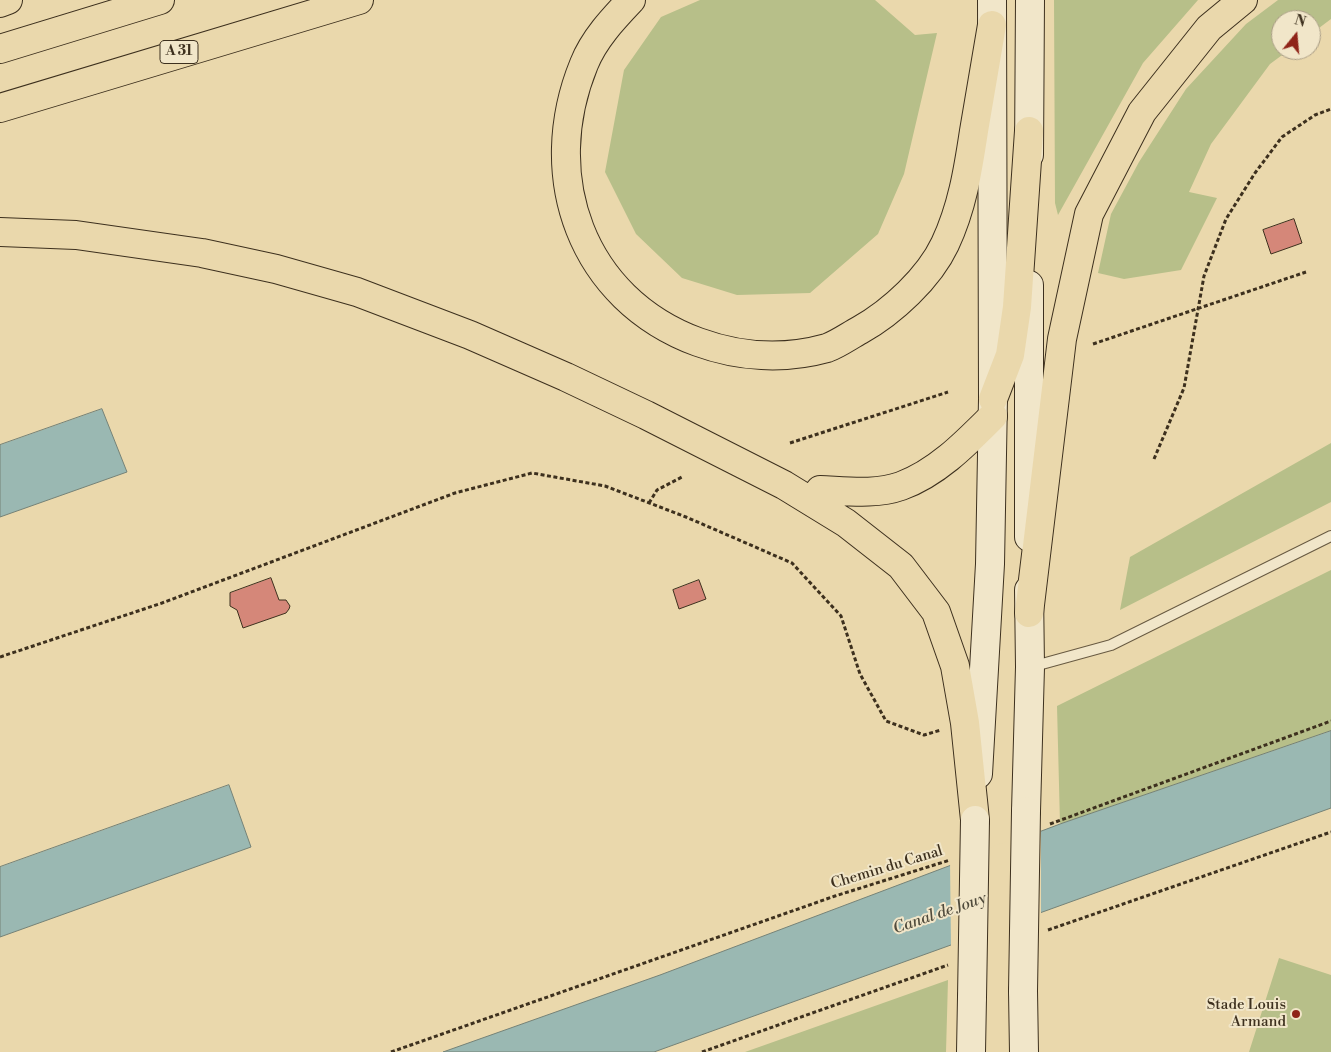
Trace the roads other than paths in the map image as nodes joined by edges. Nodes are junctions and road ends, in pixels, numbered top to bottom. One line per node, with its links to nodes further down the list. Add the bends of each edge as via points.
1 (8, 0): 7 (highway)
2 (160, 0): 9 (highway)
3 (359, 0): 10 (highway, A 31)
4 (631, 0): 8 (highway, via 608,25 584,62 571,103 566,156 571,207 587,247 612,284 640,312 675,334 714,348 754,356 793,354 828,347 875,321 914,288 944,246 963,198)
5 (1030, 0): 11 (main road)
6 (1242, 0): 16 (highway, via 1209,28 1142,112 1089,214 1062,339)
7 (0, 3)
8 (992, 12): 13 (main road)
9 (0, 49)
10 (0, 108)
11 (1029, 131): 13 (highway, via 1017,308 1010,355); 16 (main road)
12 (0, 232): 18 (highway, via 76,235 202,253 348,289 470,335 566,377 784,485 846,523 901,566 936,612 955,666 965,723)
13 (993, 407): 14 (highway, via 941,464 900,486 864,492); 18 (main road, via 990,594)
14 (820, 490)
15 (1331, 536): 17 (lane, via 1111,645)
16 (1029, 613): 17 (main road)
17 (1030, 667): 20 (main road, bridge, via 1034,819 1023,991)
18 (975, 820): 19 (main road, bridge)
19 (971, 1052)
20 (1024, 1052)

